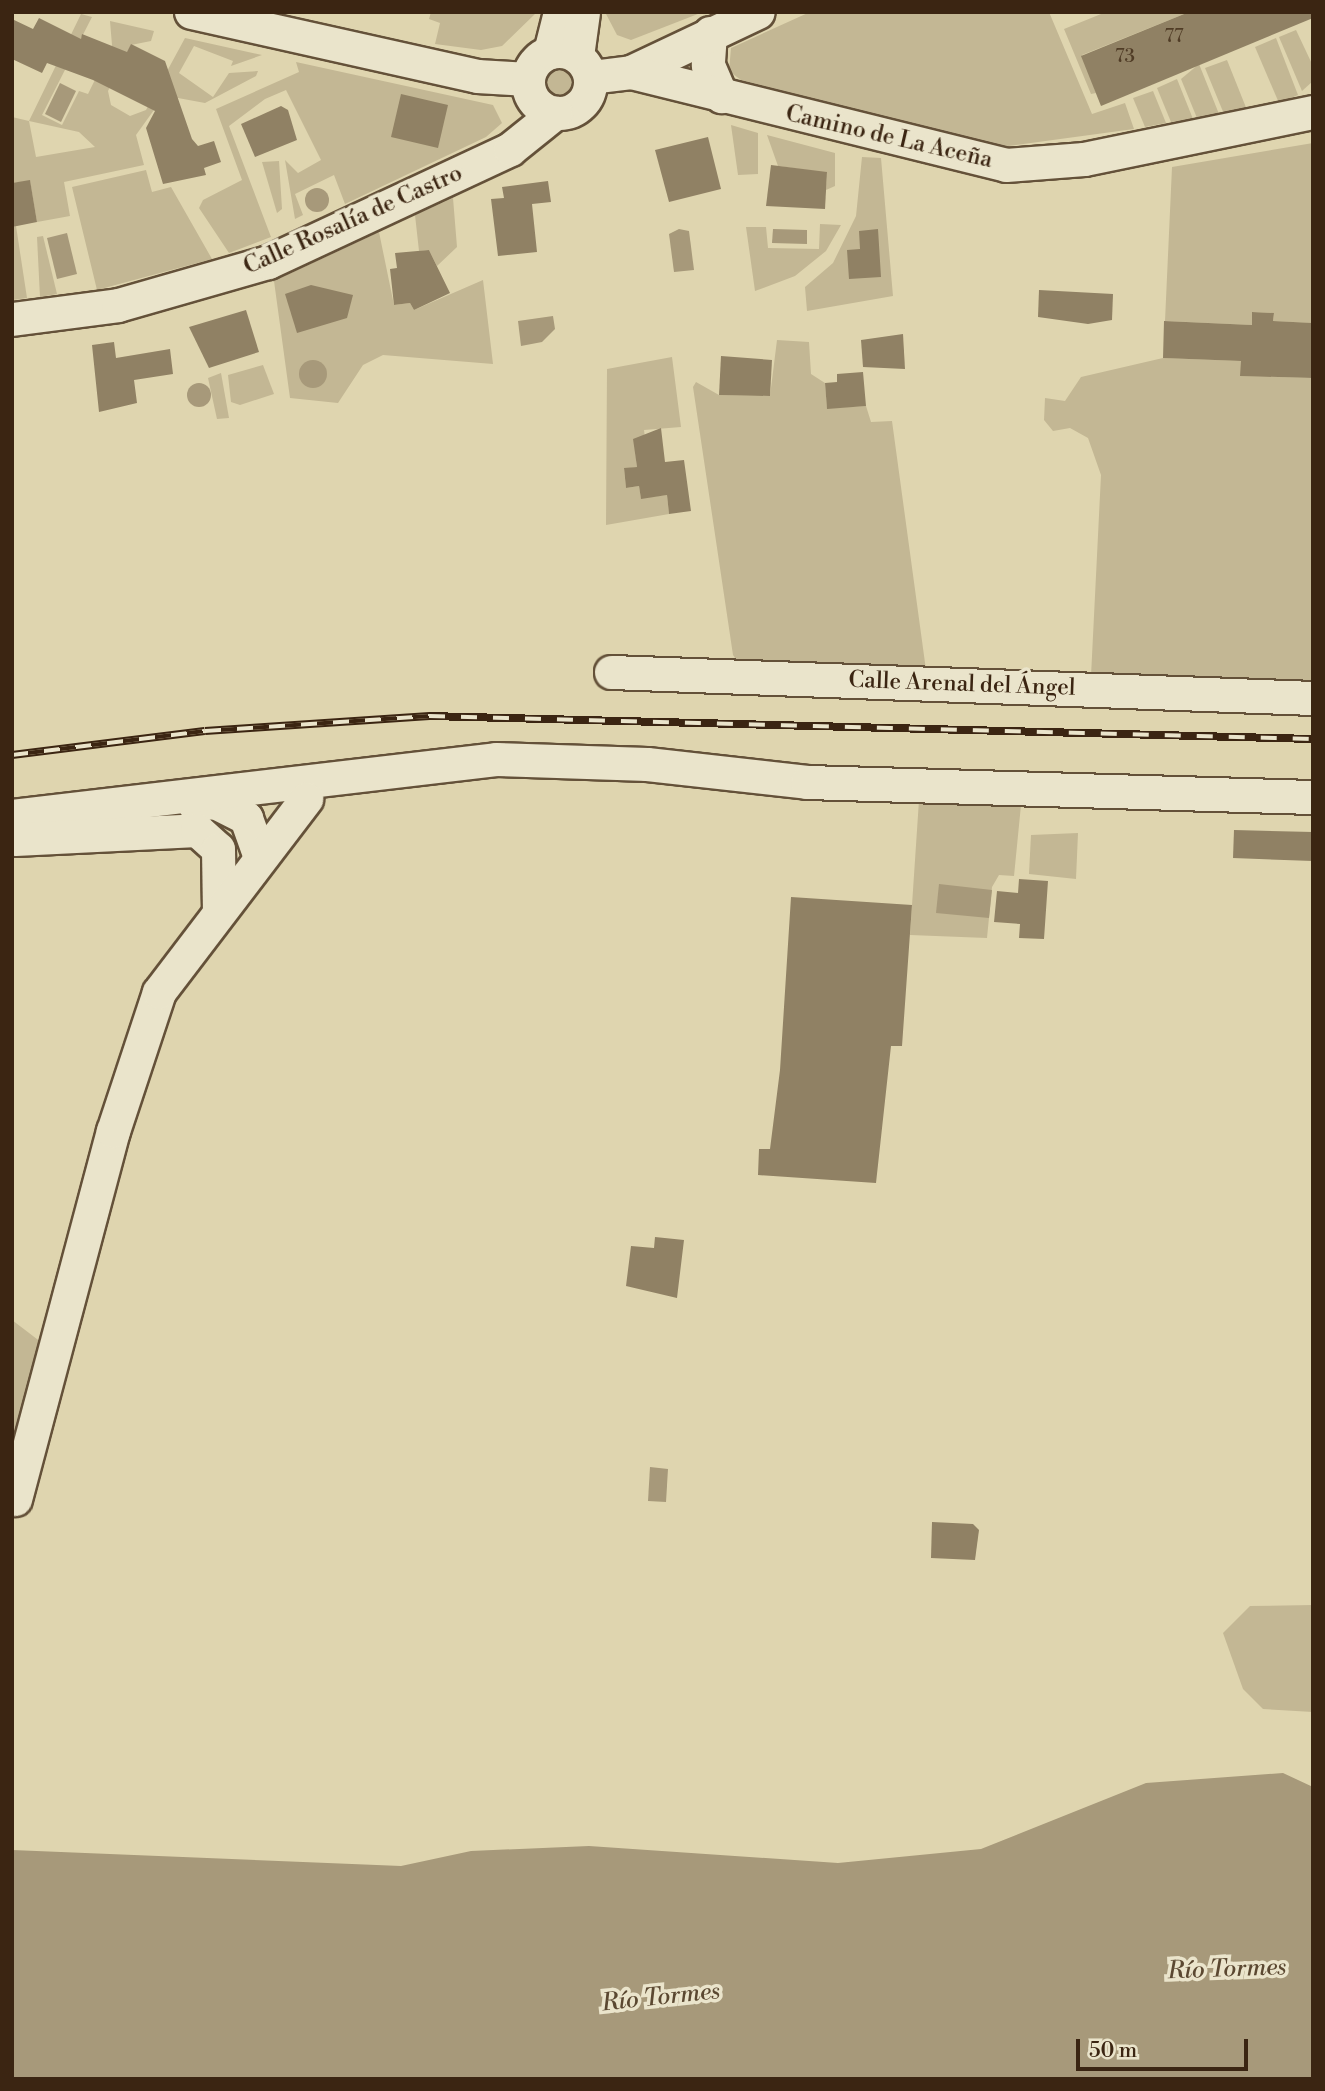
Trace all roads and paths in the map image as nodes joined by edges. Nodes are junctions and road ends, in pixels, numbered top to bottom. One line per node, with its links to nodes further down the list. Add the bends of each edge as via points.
1 (191, 12): 8 (street, via 477,76)
2 (560, 12): 6 (street)
3 (583, 12): 6 (street)
4 (758, 12): 5 (street)
5 (710, 33): 7 (street); 9 (street, via 708,65)
6 (573, 62): 7 (street, Camino de La Aceña); 8 (street); 11 (street, Calle Rosalía de Castro, via 588,96 574,110)
7 (631, 72): 9 (street, Camino de La Aceña)
8 (528, 79): 11 (street, via 540,107)
9 (721, 96): 10 (street, Camino de La Aceña, via 1006,164 1084,159)
10 (1313, 112)
11 (555, 113): 12 (street, Calle Rosalía de Castro, via 510,149 268,262 118,305)
12 (12, 319)
13 (611, 672): 14 (street, Calle Arenal del Ángel)
14 (1313, 698)
15 (442, 762): 16 (street, via 582,760); 19 (street, via 417,773 271,792); 20 (street)
16 (768, 778): 17 (street); 18 (street, via 732,783 524,776)
17 (1313, 797)
18 (306, 799): 19 (street); 22 (street)
19 (234, 809): 20 (street); 21 (street); 22 (street, via 253,828)
20 (13, 829): 21 (street, via 176,826 197,830)
21 (218, 849): 23 (street)
22 (260, 857): 23 (street)
23 (219, 910): 24 (street, via 159,992 144,1033)
24 (15, 1499)

